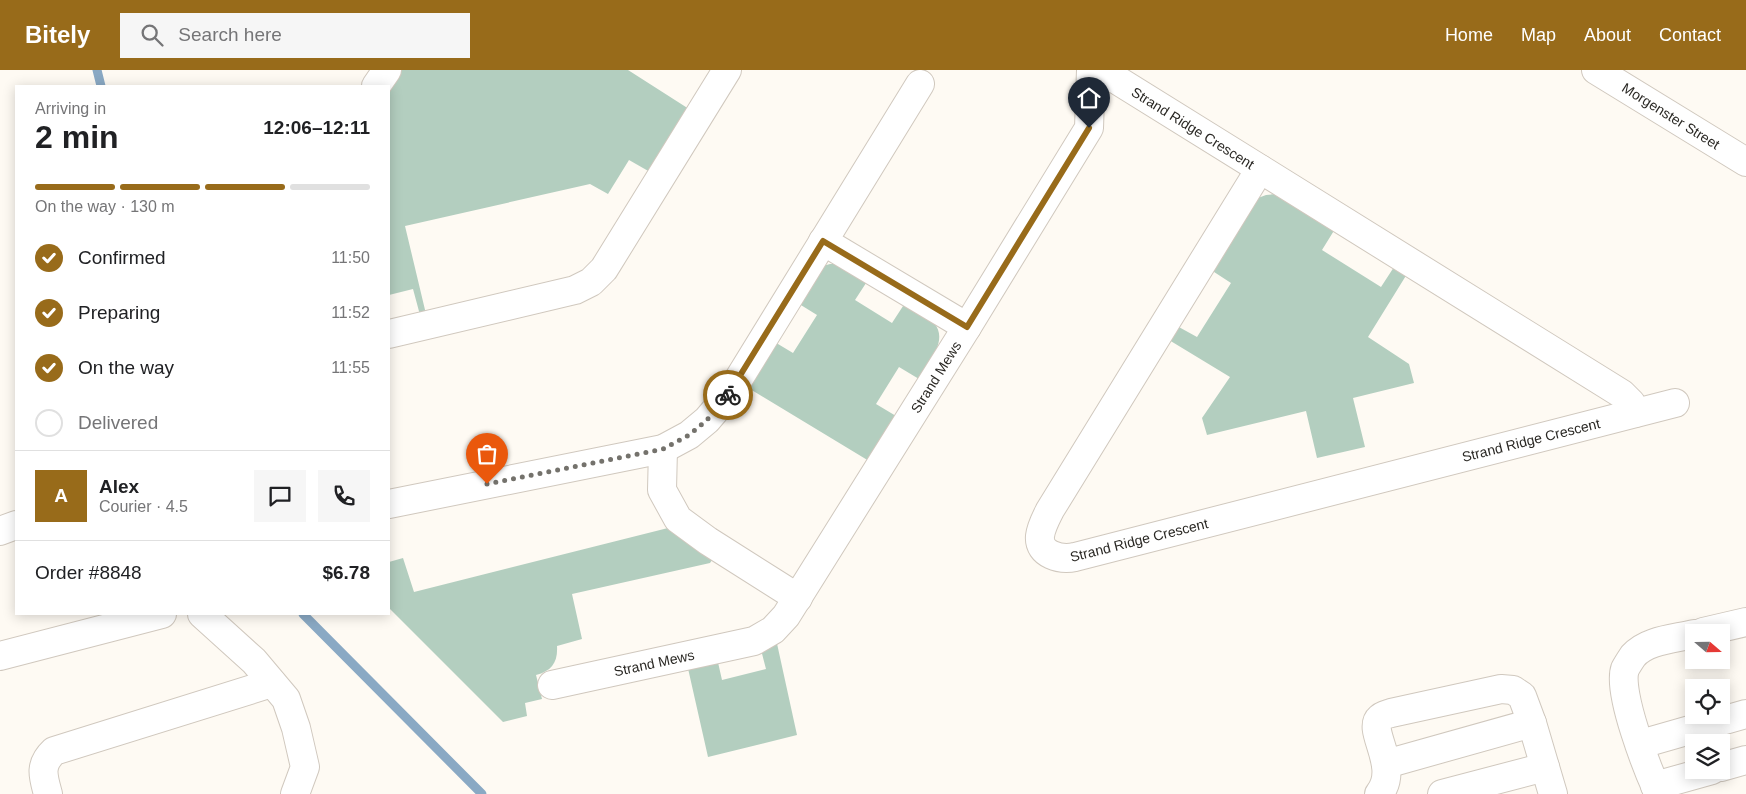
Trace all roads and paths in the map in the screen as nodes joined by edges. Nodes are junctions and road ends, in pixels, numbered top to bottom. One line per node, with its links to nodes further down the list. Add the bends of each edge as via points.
1 (386, 70): 7 (street)
2 (727, 70): 12 (street, via 604,269 591,282 575,290)
3 (1091, 70): 11 (street, Strand Mews, via 1089,128)
4 (1101, 70): 9 (street, Strand Ridge Crescent)
5 (1596, 70): 8 (street, Morgenster Street)
6 (920, 84): 10 (street)
7 (377, 85)
8 (1746, 162)
9 (1260, 170): 14 (street, Strand Ridge Crescent, via 1622,394); 14 (street, Strand Ridge Crescent, via 1048,515 1040,537 1048,553 1060,558 1075,557)
10 (823, 241): 11 (street); 15 (street, via 730,393 707,420 689,435)
11 (967, 327): 19 (street, Strand Mews)
12 (390, 334)
13 (1675, 403): 14 (street, Strand Ridge Crescent)
14 (1635, 414)
15 (663, 449): 16 (street); 19 (street, via 662,490 678,519)
16 (390, 504)
17 (15, 525): 18 (street)
18 (0, 531)
19 (798, 598): 27 (street, Strand Mews, via 773,630 754,641)
20 (158, 615): 25 (street)
21 (203, 615): 26 (street, via 254,661)
22 (1746, 622): 23 (street)
23 (1730, 626)
24 (1685, 636): 30 (street, via 1650,644 1634,655 1625,669 1624,683 1630,714)
25 (0, 656)
26 (272, 683): 37 (street, via 54,751 43,767); 38 (street, via 286,699 305,767)
27 (552, 685)
28 (1746, 714): 30 (street)
29 (1532, 723): 32 (street); 32 (street, via 1522,696 1513,690 1501,689 1391,713 1377,723); 34 (street)
30 (1641, 744): 36 (street)
31 (1746, 760): 33 (street)
32 (1386, 764): 39 (street, via 1386,782)
33 (1730, 764)
34 (1545, 767): 40 (street); 41 (street)
35 (1687, 779): 36 (street)
36 (1657, 790)
37 (48, 794)
38 (295, 794)
39 (1379, 794)
40 (1442, 794)
41 (1554, 794)

